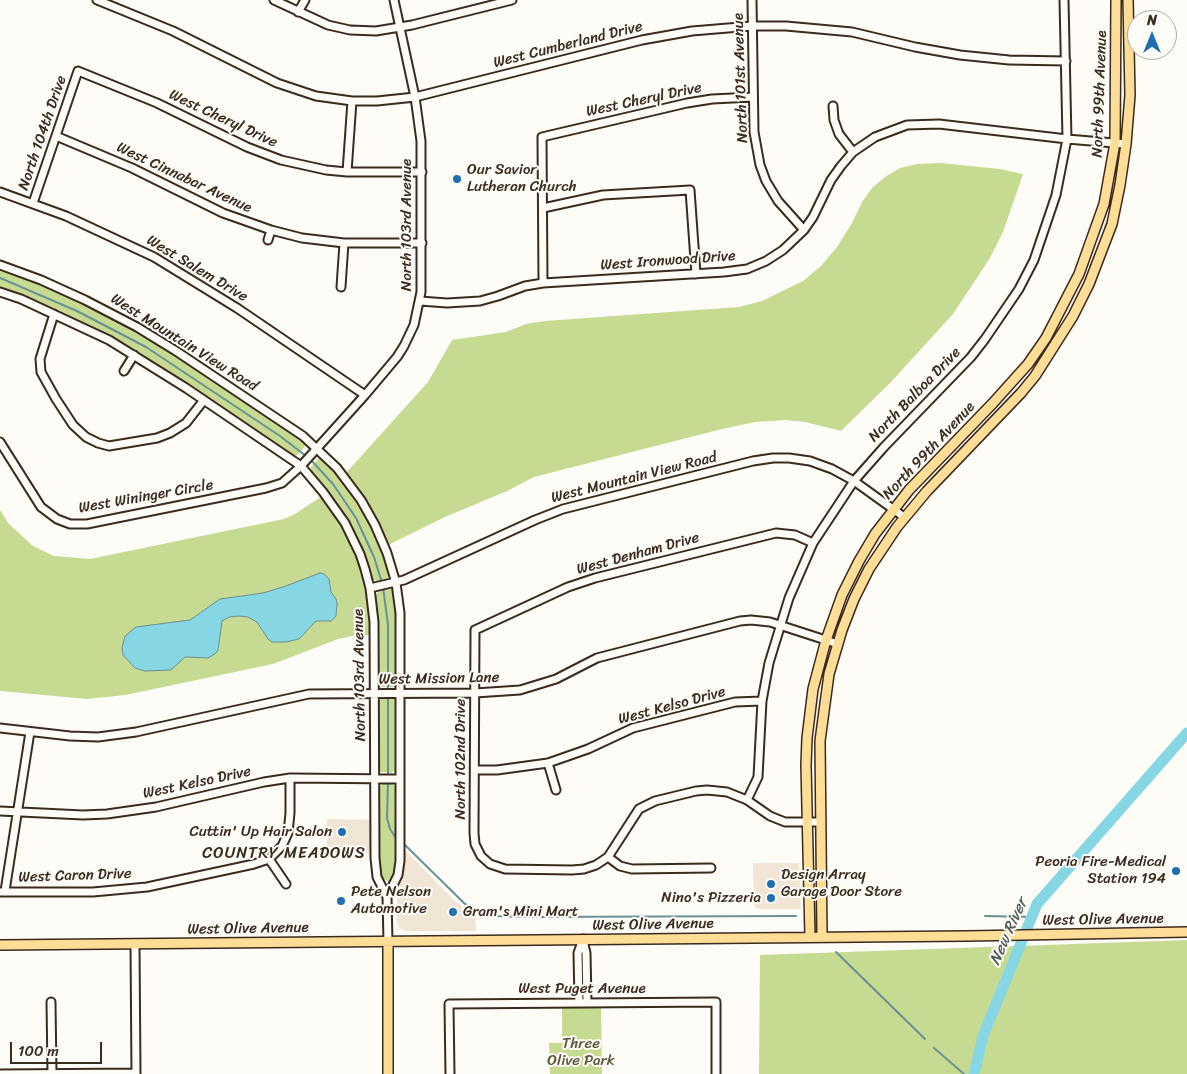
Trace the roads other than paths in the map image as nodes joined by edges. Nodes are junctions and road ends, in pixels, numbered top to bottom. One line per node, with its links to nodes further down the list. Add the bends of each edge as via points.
1 (97, 0): 10 (street, West Cumberland Drive)
2 (274, 0): 11 (street)
3 (304, 0): 11 (street)
4 (394, 0): 13 (street, North 103rd Avenue)
5 (512, 0): 13 (street)
6 (752, 0): 12 (street, North 101st Avenue)
7 (1064, 0): 14 (street, North Balboa Drive)
8 (1116, 0): 22 (main road, North 99th Avenue)
9 (1128, 0): 23 (main road, North 99th Avenue, via 1130,94)
10 (117, 3): 18 (street, West Cumberland Drive, via 277,83 316,96)
11 (298, 12): 13 (street, via 319,22 350,30 376,31)
12 (752, 26): 14 (street, West Cumberland Drive, via 852,32 960,55); 16 (street, West Cumberland Drive, via 692,31 642,40); 17 (street, North 101st Avenue)
13 (400, 27): 16 (street, North 103rd Avenue)
14 (1066, 61): 21 (street, North Balboa Drive)
15 (78, 71): 20 (street, North 104th Drive); 25 (street, West Cheryl Drive, via 157,103 266,155 304,166)
16 (415, 97): 18 (street, West Cumberland Drive); 26 (street, North 103rd Avenue)
17 (753, 97): 29 (street, West Cheryl Drive, via 687,103 542,137); 31 (street, North 101st Avenue, via 754,132 766,181 778,201)
18 (352, 101): 25 (street)
19 (833, 106): 24 (street, via 838,134)
20 (56, 136): 28 (street, North 104th Drive); 30 (street, West Cinnabar Avenue, via 132,168 223,213)
21 (1068, 139): 22 (street, West Ironwood Drive); 24 (street, West Ironwood Drive, via 921,124 888,131); 51 (street, North Balboa Drive, via 1045,229 1034,260 1014,297 971,357)
22 (1115, 143): 23 (street, West Ironwood Drive); 44 (main road, North 99th Avenue, via 1104,204 1079,274 1046,338)
23 (1126, 144): 45 (main road, North 99th Avenue, via 1112,224 1095,271 1073,316 1045,362)
24 (853, 152): 31 (street, West Ironwood Drive, via 831,180)
25 (347, 172): 26 (street, West Cheryl Drive)
26 (422, 172): 34 (street, North 103rd Avenue)
27 (0, 192): 28 (street, West Salem Drive)
28 (33, 204): 46 (street, West Salem Drive, via 97,229 175,269)
29 (542, 208): 36 (street, via 603,196 690,190); 37 (street)
30 (271, 230): 32 (street); 33 (street, West Cinnabar Avenue)
31 (804, 230): 36 (street, West Ironwood Drive, via 783,250 747,269)
32 (268, 240)
33 (344, 243): 34 (street, West Cinnabar Avenue); 38 (street)
34 (422, 243): 40 (street, North 103rd Avenue)
35 (0, 265): 49 (street, West Mountain View Road, via 78,297 137,327)
36 (696, 274): 37 (street, West Ironwood Drive)
37 (543, 282): 40 (street, West Ironwood Drive, via 480,301)
38 (341, 287)
39 (0, 292): 41 (street)
40 (420, 301): 46 (street, North 103rd Avenue, via 404,346)
41 (54, 314): 42 (street); 47 (street, via 40,359 41,372 73,425 86,438 109,446 157,438 186,423)
42 (134, 355): 43 (street); 47 (street)
43 (124, 371)
44 (1010, 384): 45 (main road); 52 (main road, North 99th Avenue)
45 (1021, 393): 53 (main road, North 99th Avenue)
46 (365, 395): 49 (street, North 103rd Avenue)
47 (204, 400): 50 (street)
48 (0, 442): 50 (street, West Wininger Circle, via 41,507 70,524 87,524 266,488 282,483)
49 (317, 447): 50 (street, North 103rd Avenue); 55 (street, North 103rd Avenue, via 344,475 368,510)
50 (301, 466): 56 (street, North 103rd Avenue, via 345,523 360,554)
51 (854, 481): 52 (street, West Mountain View Road); 54 (street, North Balboa Drive); 55 (street, West Mountain View Road, via 832,468 810,461 789,458 753,462 550,513)
52 (893, 509): 53 (street, West Mountain View Road); 59 (main road, North 99th Avenue, via 859,561 842,595)
53 (904, 517): 60 (main road, North 99th Avenue, via 863,582)
54 (813, 543): 57 (street, North Balboa Drive); 58 (street, West Denham Drive, via 794,535 776,533 595,578 568,587)
55 (396, 583): 56 (street, West Mountain View Road); 62 (street, North 103rd Avenue, via 401,627)
56 (370, 588): 61 (street, North 103rd Avenue, via 375,628)
57 (780, 625): 59 (street, West Mission Lane); 63 (street, West Mission Lane, via 740,621 597,658 535,686); 64 (street, North Balboa Drive)
58 (476, 630): 63 (street, North 102nd Drive)
59 (826, 640): 60 (street, West Mission Lane); 76 (main road, North 99th Avenue, via 808,725)
60 (838, 644): 77 (main road, North 99th Avenue, via 829,674 820,741)
61 (375, 693): 62 (street, West Mission Lane); 66 (street, West Mission Lane, via 309,694 117,735 98,737); 70 (street, North 103rd Avenue)
62 (400, 693): 63 (street, West Mission Lane); 71 (street, North 103rd Avenue)
63 (475, 693): 68 (street, North 102nd Drive)
64 (762, 701): 67 (street, West Kelso Drive, via 735,702 633,728); 73 (street, North Balboa Drive, via 758,777)
65 (0, 728): 66 (street, West Mission Lane)
66 (30, 732): 75 (street)
67 (548, 763): 68 (street, West Kelso Drive); 72 (street)
68 (475, 770): 78 (street, North 102nd Drive, via 475,844 480,856 490,864 505,869 572,870 596,865)
69 (290, 778): 70 (street, West Kelso Drive); 75 (street, West Kelso Drive, via 133,811 83,815); 79 (street, via 288,832 282,846)
70 (375, 779): 71 (street, West Kelso Drive); 83 (street, North 103rd Avenue, via 376,869)
71 (400, 779): 83 (street, North 103rd Avenue, via 400,869)
72 (556, 790)
73 (746, 800): 76 (street, via 780,820); 78 (street, via 727,792 707,790 655,801 635,813)
74 (0, 811): 75 (street, West Kelso Drive)
75 (17, 812): 82 (street)
76 (807, 822): 77 (street); 85 (main road, North 99th Avenue)
77 (820, 822): 86 (main road, North 99th Avenue)
78 (608, 857): 80 (street, via 620,866 632,869)
79 (268, 859): 81 (street); 82 (street, West Caron Drive, via 147,887 92,892)
80 (711, 868)
81 (286, 884)
82 (2, 892)
83 (387, 897): 88 (street, North 103rd Avenue)
84 (1187, 932): 86 (main road, West Olive Avenue)
85 (810, 937): 86 (main road, West Olive Avenue); 87 (main road, West Olive Avenue)
86 (822, 937)
87 (583, 939): 88 (main road, West Olive Avenue); 92 (street, via 578,953); 93 (street)
88 (388, 942): 89 (main road, West Olive Avenue); 97 (main road, North 103rd Avenue)
89 (135, 944): 90 (main road, West Olive Avenue); 94 (street)
90 (0, 945)
91 (51, 1002): 96 (street)
92 (579, 1002): 93 (street, West Puget Avenue); 98 (street, West Puget Avenue, via 449,1004)
93 (587, 1003): 99 (street, West Puget Avenue, via 716,1002)
94 (136, 1073): 96 (street)
95 (0, 1074): 96 (street)
96 (52, 1074)
97 (388, 1074)
98 (450, 1074)
99 (716, 1074)

